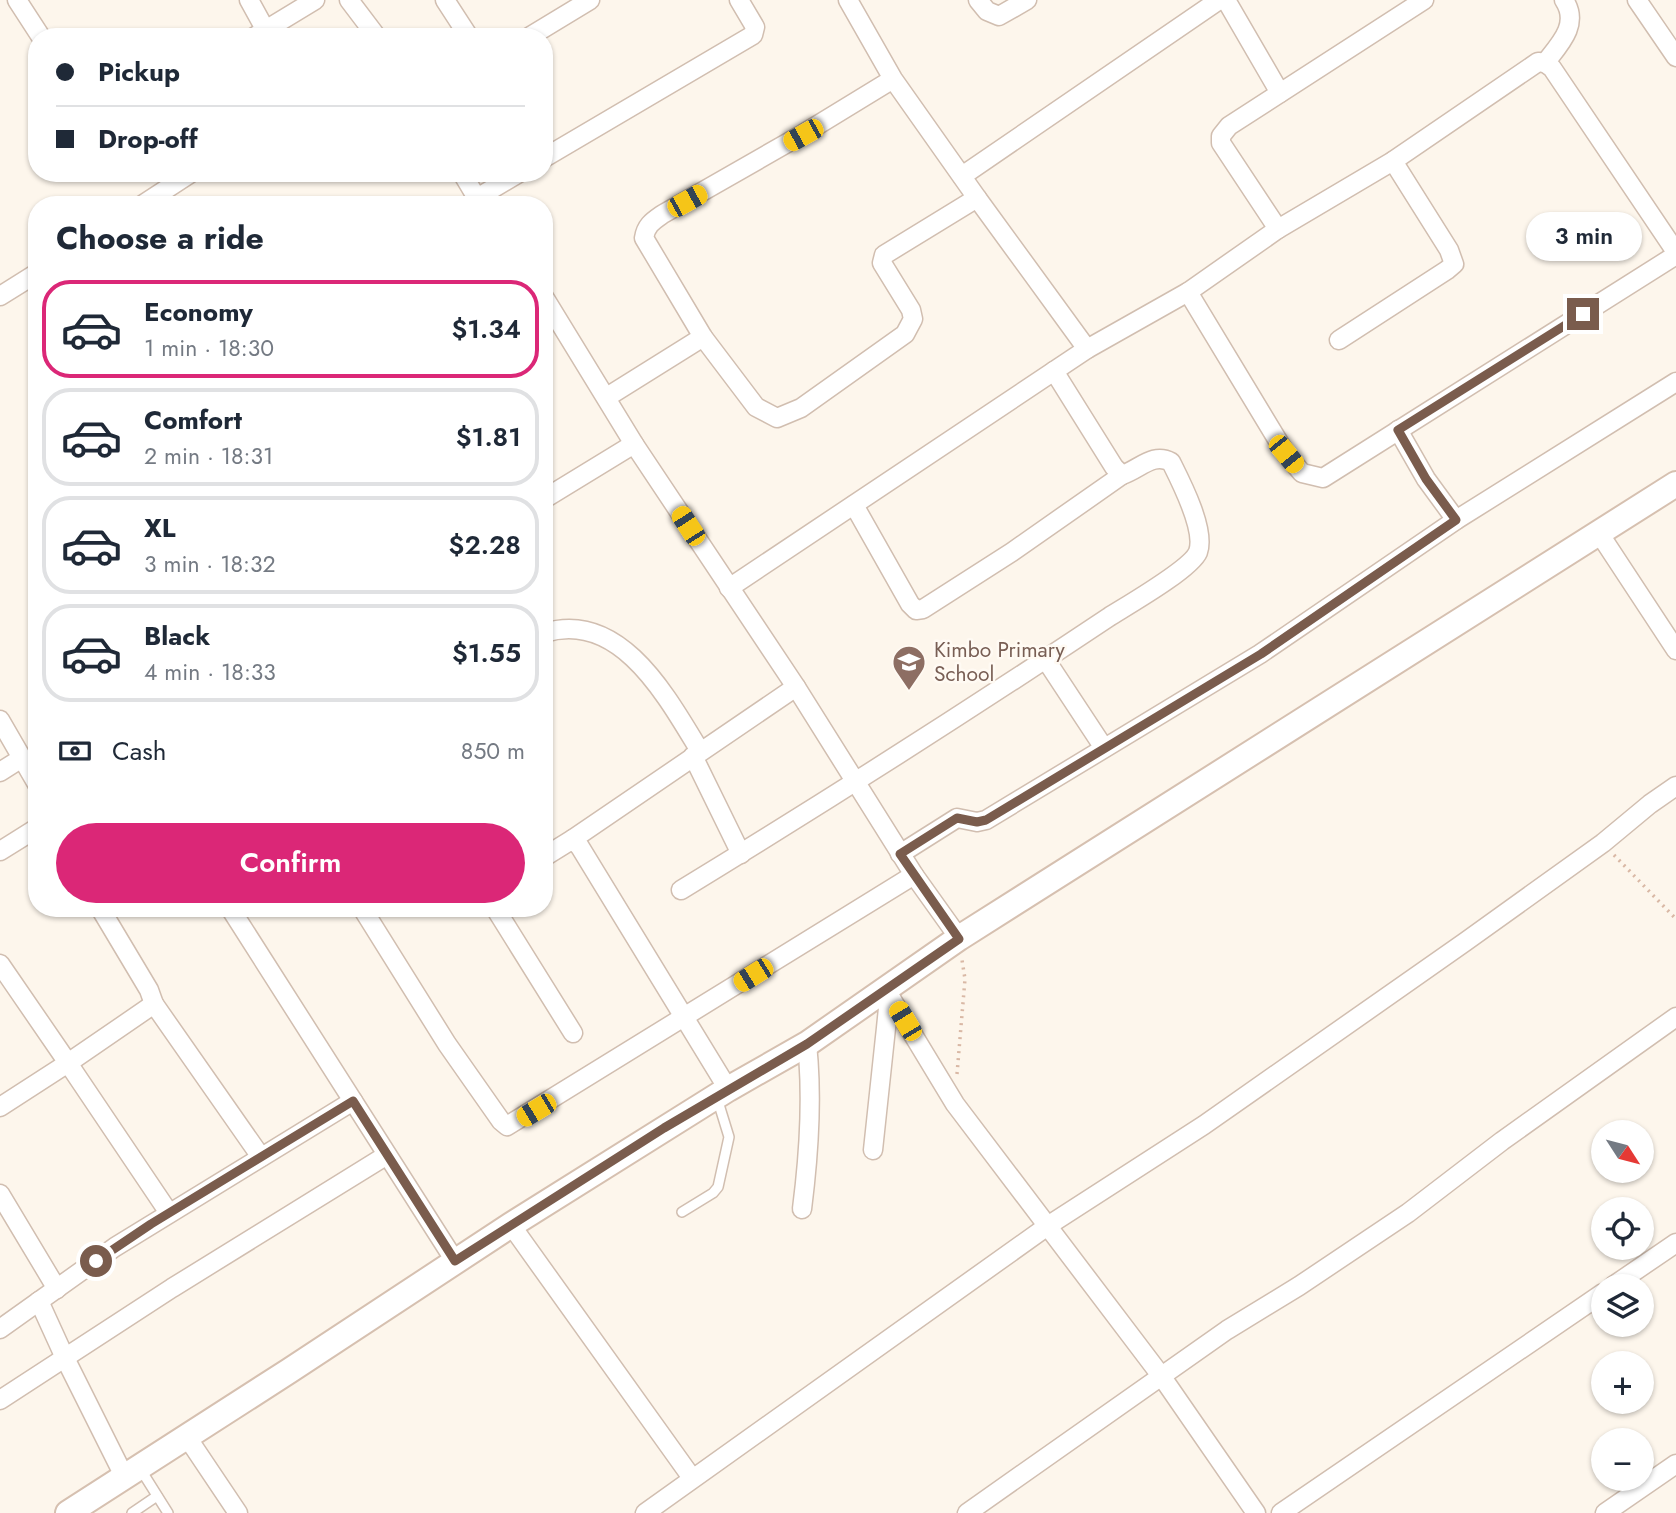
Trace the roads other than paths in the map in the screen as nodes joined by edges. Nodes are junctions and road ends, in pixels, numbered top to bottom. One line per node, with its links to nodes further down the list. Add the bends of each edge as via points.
1 (17, 0): 15 (street)
2 (248, 0): 16 (street)
3 (314, 0): 17 (street)
4 (349, 0): 18 (street)
5 (445, 0): 19 (street)
6 (589, 0): 20 (street)
7 (739, 0): 25 (street, via 755,27 753,35)
8 (848, 0): 23 (street)
9 (978, 0): 10 (street, via 999,16)
10 (1027, 0)
11 (1424, 0): 24 (street)
12 (1564, 0): 22 (street, via 1570,26)
13 (1637, 0): 21 (street)
14 (1227, 1): 24 (street); 27 (street)
15 (35, 28)
16 (257, 28)
17 (267, 28)
18 (370, 28)
19 (463, 28)
20 (544, 28)
21 (1676, 57)
22 (1545, 63): 26 (street, via 1538,62); 34 (street)
23 (893, 79): 27 (street); 39 (street, via 650,222 644,238)
24 (1280, 93): 33 (street, via 1228,126 1221,143)
25 (553, 153)
26 (1393, 161): 33 (street); 40 (street, via 1454,264)
27 (962, 176): 32 (street)
28 (177, 182): 30 (street)
29 (506, 182): 31 (street)
30 (156, 196)
31 (486, 196)
32 (977, 198): 39 (street, via 884,255 882,263 911,310 913,319 905,334 793,412 777,418 756,407); 41 (street)
33 (1278, 229): 36 (street)
34 (1676, 254): 45 (street)
35 (28, 279): 37 (street)
36 (1188, 292): 41 (street); 45 (street, via 1302,474 1323,478)
37 (0, 296)
38 (553, 311): 44 (street)
39 (703, 337): 44 (street)
40 (1339, 340)
41 (1087, 349): 42 (street)
42 (1054, 371): 47 (street); 50 (street)
43 (1676, 382): 51 (street)
44 (607, 397): 46 (street)
45 (1398, 430): 51 (street)
46 (634, 444): 49 (street); 53 (street)
47 (1122, 475): 50 (street, via 1012,552 916,610); 56 (street, via 1154,458 1171,462 1198,529 1197,554 1169,578)
48 (1676, 484): 52 (street)
49 (553, 494)
50 (854, 505): 53 (street)
51 (1456, 520): 59 (street, via 1261,654)
52 (1599, 533): 55 (street); 78 (street)
53 (729, 588): 57 (street)
54 (553, 630): 60 (street, via 565,627 600,635 635,658 651,676)
55 (1676, 650)
56 (1046, 660): 59 (street); 64 (street)
57 (796, 687): 60 (street); 64 (street)
58 (0, 720): 61 (street)
59 (1104, 748): 71 (street, via 986,820 957,818)
60 (696, 753): 67 (street); 70 (street)
61 (22, 758): 62 (street); 63 (street)
62 (28, 768)
63 (0, 772)
64 (855, 783): 70 (street); 71 (street)
65 (1676, 786): 98 (street, via 1465,942)
66 (28, 834): 68 (street)
67 (573, 839): 69 (street); 83 (street)
68 (0, 851)
69 (553, 851)
70 (741, 854): 73 (street)
71 (900, 854): 72 (street)
72 (914, 875): 78 (street); 83 (street)
73 (681, 890)
74 (105, 917): 81 (street)
75 (236, 917): 88 (street)
76 (368, 917): 83 (street, via 447,1044 507,1126)
77 (501, 917): 84 (street)
78 (959, 939): 80 (street)
79 (3, 974): 86 (street)
80 (889, 995): 85 (street); 90 (street); 98 (street, via 955,1104)
81 (154, 1004): 86 (street); 92 (street)
82 (1676, 1017): 107 (street, via 1408,1213)
83 (684, 1018): 87 (street)
84 (572, 1033)
85 (807, 1044): 87 (street); 94 (street, via 811,1086)
86 (68, 1063): 89 (street); 96 (street)
87 (722, 1093): 95 (lane, via 729,1137 718,1187); 97 (street)
88 (353, 1101): 91 (street); 92 (street)
89 (0, 1107)
90 (873, 1150)
91 (387, 1156): 100 (street); 106 (street)
92 (261, 1157): 96 (street)
93 (0, 1194): 102 (street)
94 (802, 1209)
95 (682, 1212)
96 (169, 1213): 102 (street)
97 (511, 1225): 100 (street); 112 (street)
98 (1049, 1226): 107 (street); 112 (street)
99 (1676, 1243): 101 (street)
100 (455, 1261): 109 (street)
101 (1631, 1274)
102 (57, 1289): 103 (street)
103 (40, 1301): 105 (street); 106 (street)
104 (1591, 1301): 121 (street)
105 (0, 1329)
106 (65, 1358): 108 (street); 111 (street)
107 (1161, 1377): 119 (street); 120 (street)
108 (0, 1400)
109 (187, 1437): 111 (street); 117 (street)
110 (1676, 1464): 122 (street)
111 (132, 1472): 113 (lane); 114 (street)
112 (692, 1478): 118 (street)
113 (157, 1496): 115 (lane); 116 (lane)
114 (76, 1511)
115 (132, 1513)
116 (168, 1513)
117 (238, 1513)
118 (645, 1513)
119 (967, 1513)
120 (1256, 1513)
121 (1281, 1513)
122 (1605, 1513)

